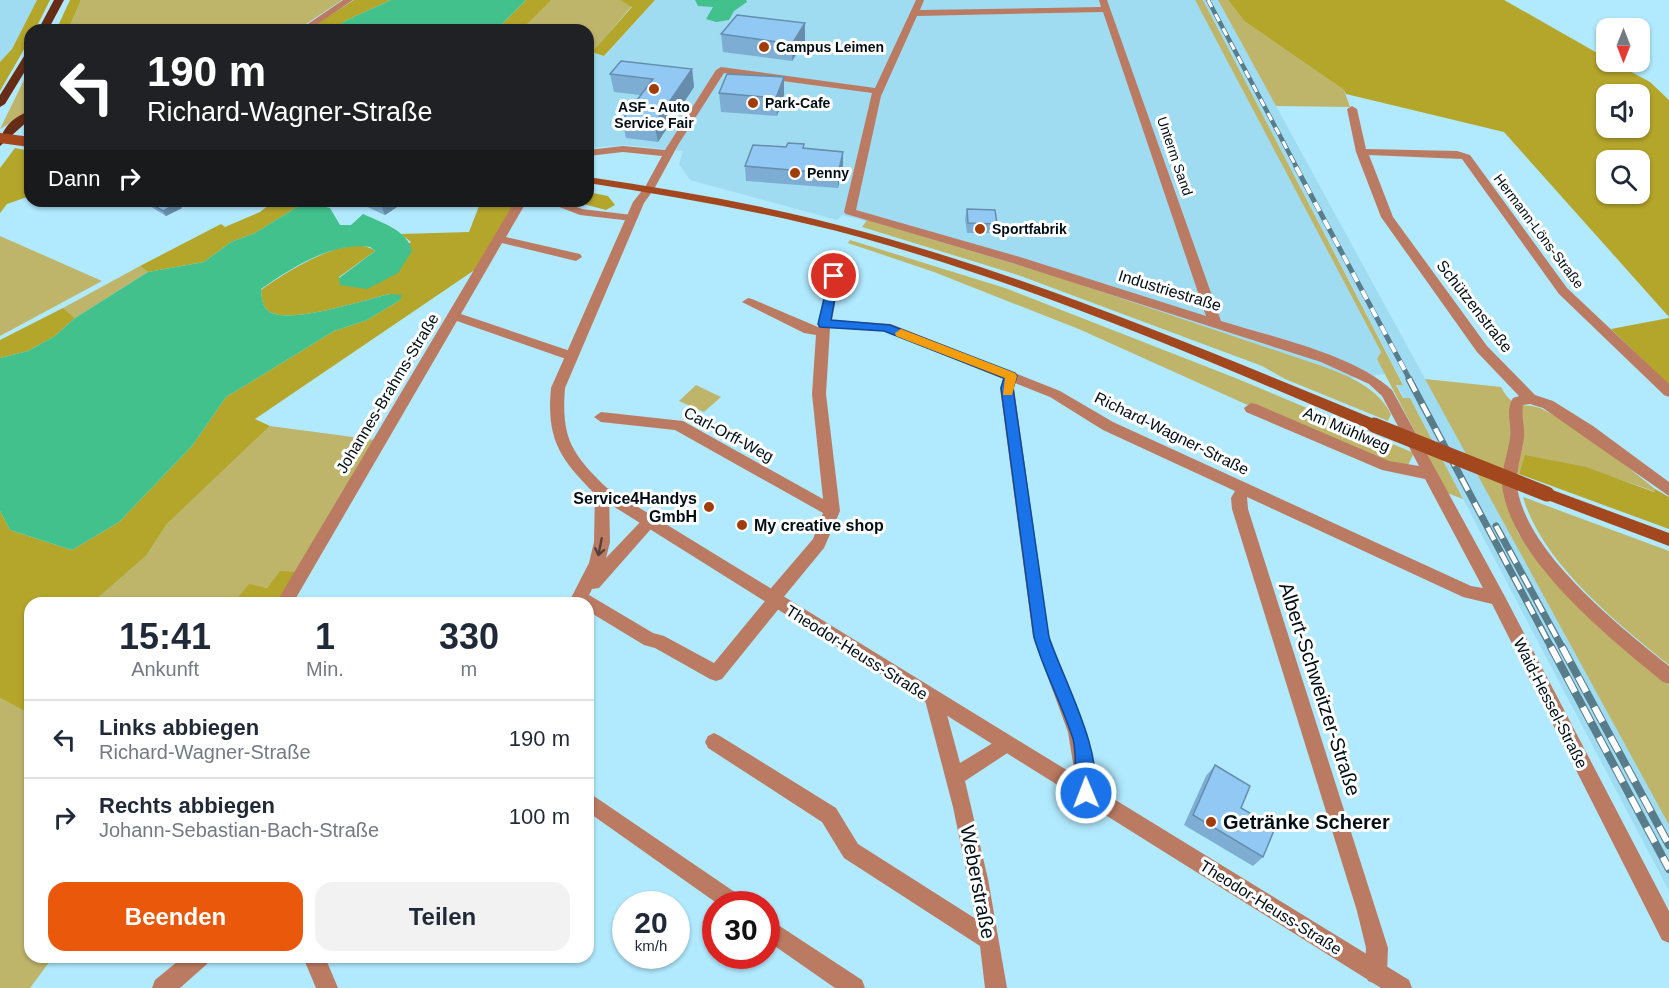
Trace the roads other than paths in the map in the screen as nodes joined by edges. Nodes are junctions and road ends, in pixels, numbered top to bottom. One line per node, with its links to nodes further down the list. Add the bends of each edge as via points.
1 (59, 0): 6 (highway)
2 (349, 0): 7 (street)
3 (920, 0): 5 (street)
4 (1105, 5): 5 (street); 29 (street, Unterm Sand)
5 (914, 13): 9 (street)
6 (46, 24)
7 (312, 24)
8 (24, 65): 10 (highway)
9 (878, 91): 18 (street, Theodor-Heuss-Straße, via 721,70); 29 (street, Industriestraße, via 849,208 856,215 1016,260)
10 (0, 104)
11 (1352, 109): 17 (street, Schützenstraße)
12 (24, 118): 15 (highway)
13 (0, 137): 14 (main road, bridge)
14 (24, 141)
15 (0, 143)
16 (594, 152): 18 (street, via 623,149)
17 (1362, 152): 33 (street, Hermann-Löns-Straße, via 1466,157 1566,295); 34 (street, Schützenstraße, via 1387,217 1471,335)
18 (668, 153): 20 (street, Theodor-Heuss-Straße)
19 (594, 181): 20 (main road)
20 (649, 189): 23 (street, Theodor-Heuss-Straße); 43 (main road, bridge, via 790,217 955,262 1146,331)
21 (518, 207): 24 (street, Johannes-Brahms-Straße)
22 (566, 207): 23 (street)
23 (632, 218): 31 (street, Theodor-Heuss-Straße)
24 (500, 239): 25 (street); 28 (street, Johannes-Brahms-Straße)
25 (576, 257)
26 (834, 276): 30 (street)
27 (748, 302): 30 (street, Richard-Wagner-Straße, via 809,330)
28 (454, 316): 31 (street); 44 (street, Johannes-Brahms-Straße)
29 (1215, 323): 37 (street, Industriestraße, via 1326,359 1380,384)
30 (824, 328): 32 (street, Richard-Wagner-Straße, via 886,327); 41 (street, via 820,419)
31 (571, 356): 40 (street, Theodor-Heuss-Straße, via 557,394 559,432 576,466)
32 (1011, 376): 38 (street, Richard-Wagner-Straße, via 1055,394 1108,426); 55 (street, via 1007,388 1041,637 1081,739)
33 (1669, 392)
34 (1530, 399): 39 (street, Schützenstraße, via 1548,404 1588,430); 50 (street, via 1518,401 1515,406 1518,436 1510,479 1513,502 1525,531 1593,610)
35 (1251, 408): 37 (street, Am Mühlweg, via 1387,466)
36 (601, 417): 41 (street, Carl-Orff-Weg, via 678,425)
37 (1431, 474): 47 (street, Waid-Hessel-Straße)
38 (1244, 489): 47 (street, Richard-Wagner-Straße, via 1469,592); 63 (street, Albert-Schweitzer-Straße, via 1239,498 1240,509 1367,911 1377,948)
39 (1669, 490)
40 (602, 492): 42 (street, Theodor-Heuss-Straße); 45 (street, one-way to 45, via 602,543)
41 (832, 511): 48 (street, via 824,536)
42 (650, 522): 46 (street); 48 (street, Theodor-Heuss-Straße)
43 (1669, 540)
44 (288, 597)
45 (584, 597)
46 (586, 597)
47 (1497, 598): 58 (street, Waid-Hessel-Straße)
48 (773, 600): 49 (street, via 716,673); 51 (street, Theodor-Heuss-Straße)
49 (594, 609)
50 (1669, 676)
51 (934, 700): 53 (street, Theodor-Heuss-Straße); 54 (street, Weberstraße)
52 (714, 742): 60 (street, via 829,815 850,851)
53 (1006, 744): 54 (street); 55 (street, Theodor-Heuss-Straße)
54 (955, 777): 60 (street, Weberstraße)
55 (1086, 793): 63 (street, Theodor-Heuss-Straße)
56 (594, 805): 57 (street)
57 (716, 891)
58 (1669, 933)
59 (780, 937): 66 (street)
60 (990, 940): 67 (street, Weberstraße)
61 (193, 963): 64 (street)
62 (317, 963): 65 (street)
63 (1376, 973): 68 (street, Theodor-Heuss-Straße)
64 (163, 988)
65 (327, 988)
66 (854, 988)
67 (996, 988)
68 (1401, 988)

